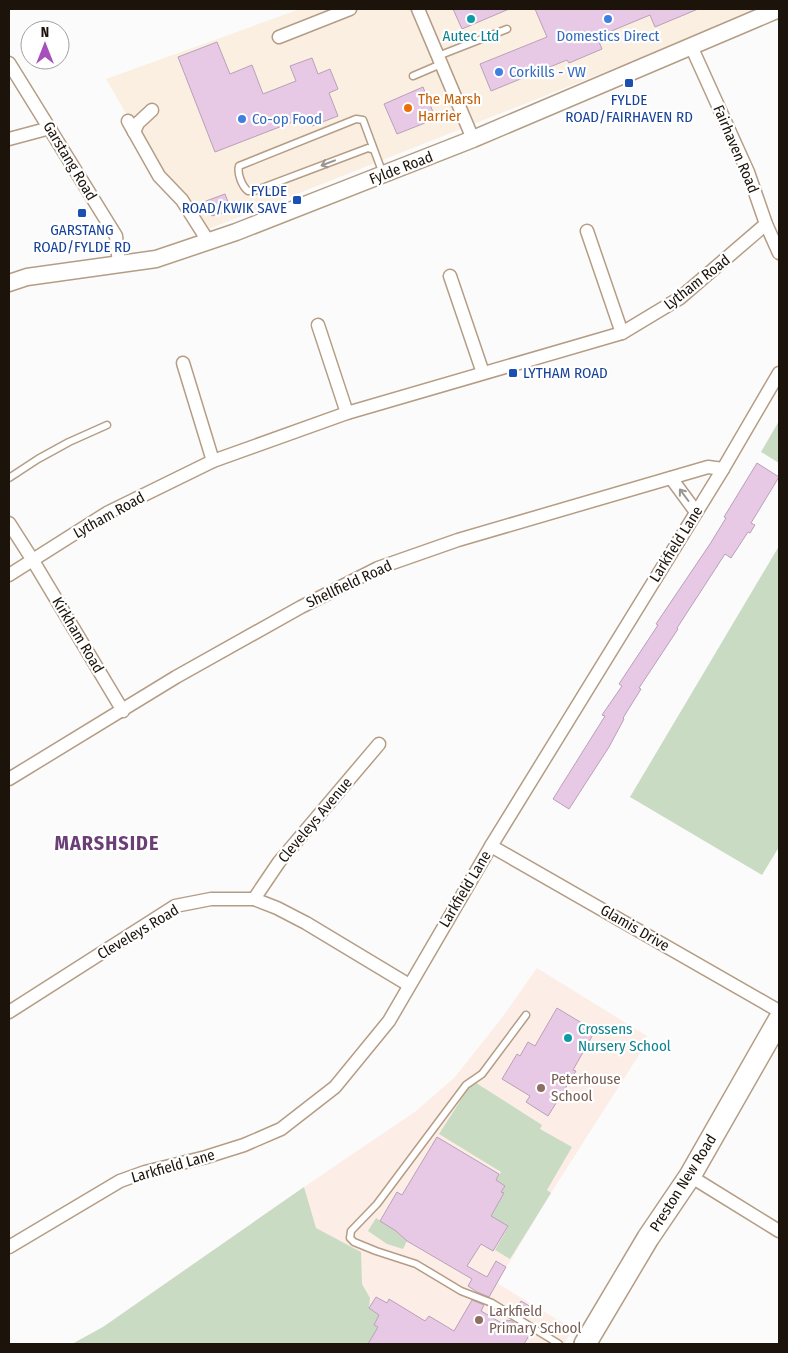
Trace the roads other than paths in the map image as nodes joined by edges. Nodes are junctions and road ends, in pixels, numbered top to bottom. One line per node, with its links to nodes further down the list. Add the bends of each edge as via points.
1 (350, 9): 5 (street)
2 (418, 9): 7 (street)
3 (779, 10): 6 (street, Fylde Road)
4 (507, 29): 7 (lane)
5 (278, 38)
6 (691, 46): 13 (street, Fylde Road); 16 (street, Fairhaven Road, via 748,172)
7 (440, 60): 9 (lane); 13 (street)
8 (9, 62): 11 (street, Garstang Road)
9 (413, 76)
10 (152, 110): 18 (street, via 131,126 159,176 182,200)
11 (50, 128): 12 (street); 20 (street, Garstang Road, via 116,236)
12 (9, 139)
13 (473, 139): 15 (street, Fylde Road)
14 (374, 150): 14 (lane, one-way to 14, via 368,148 254,191 244,188 238,171 239,166 356,119 363,120); 15 (lane)
15 (383, 175): 18 (street, Fylde Road)
16 (766, 224): 19 (street, Fairhaven Road); 24 (street, Lytham Road, via 680,298)
17 (587, 231): 24 (street)
18 (208, 241): 20 (street, Fylde Road, via 156,259)
19 (779, 252)
20 (119, 264): 22 (street, Fylde Road, via 27,277)
21 (450, 276): 26 (street)
22 (9, 283)
23 (318, 325): 28 (street)
24 (622, 333): 26 (street, Lytham Road)
25 (183, 363): 30 (street)
26 (483, 373): 28 (street, Lytham Road)
27 (779, 373): 31 (street, Larkfield Lane)
28 (347, 412): 30 (street, Lytham Road)
29 (107, 425): 32 (lane, via 68,442)
30 (213, 461): 36 (street, Lytham Road, via 107,513)
31 (723, 469): 33 (street, Shellfield Road, via 708,467); 34 (street, Larkfield Lane)
32 (9, 478)
33 (671, 478): 34 (street, one-way to 33); 38 (street, Shellfield Road, via 458,540 378,568 301,607)
34 (696, 512): 41 (street, Larkfield Lane)
35 (9, 523): 36 (street, Kirkham Road)
36 (32, 559): 37 (street, Lytham Road); 38 (street, Kirkham Road)
37 (9, 575)
38 (123, 711): 40 (street, Shellfield Road)
39 (379, 744): 42 (street, Cleveleys Avenue, via 279,862)
40 (9, 779)
41 (491, 846): 43 (street, Larkfield Lane); 44 (street, Glamis Drive)
42 (254, 899): 43 (street, Cleveleys Road, via 306,923); 45 (street, Cleveleys Road, via 211,899 175,906)
43 (409, 985): 50 (street, Larkfield Lane, via 389,1021 335,1087 281,1129 244,1145 120,1181)
44 (779, 1011)
45 (9, 1012)
46 (526, 1015): 51 (lane, via 482,1074 466,1086 377,1204 351,1231 350,1238 376,1251 416,1264 460,1291 492,1302)
47 (779, 1020): 48 (highway, Preston New Road)
48 (690, 1176): 49 (street); 52 (highway, Preston New Road, via 648,1238)
49 (779, 1231)
50 (9, 1247)
51 (559, 1344)
52 (585, 1344)

